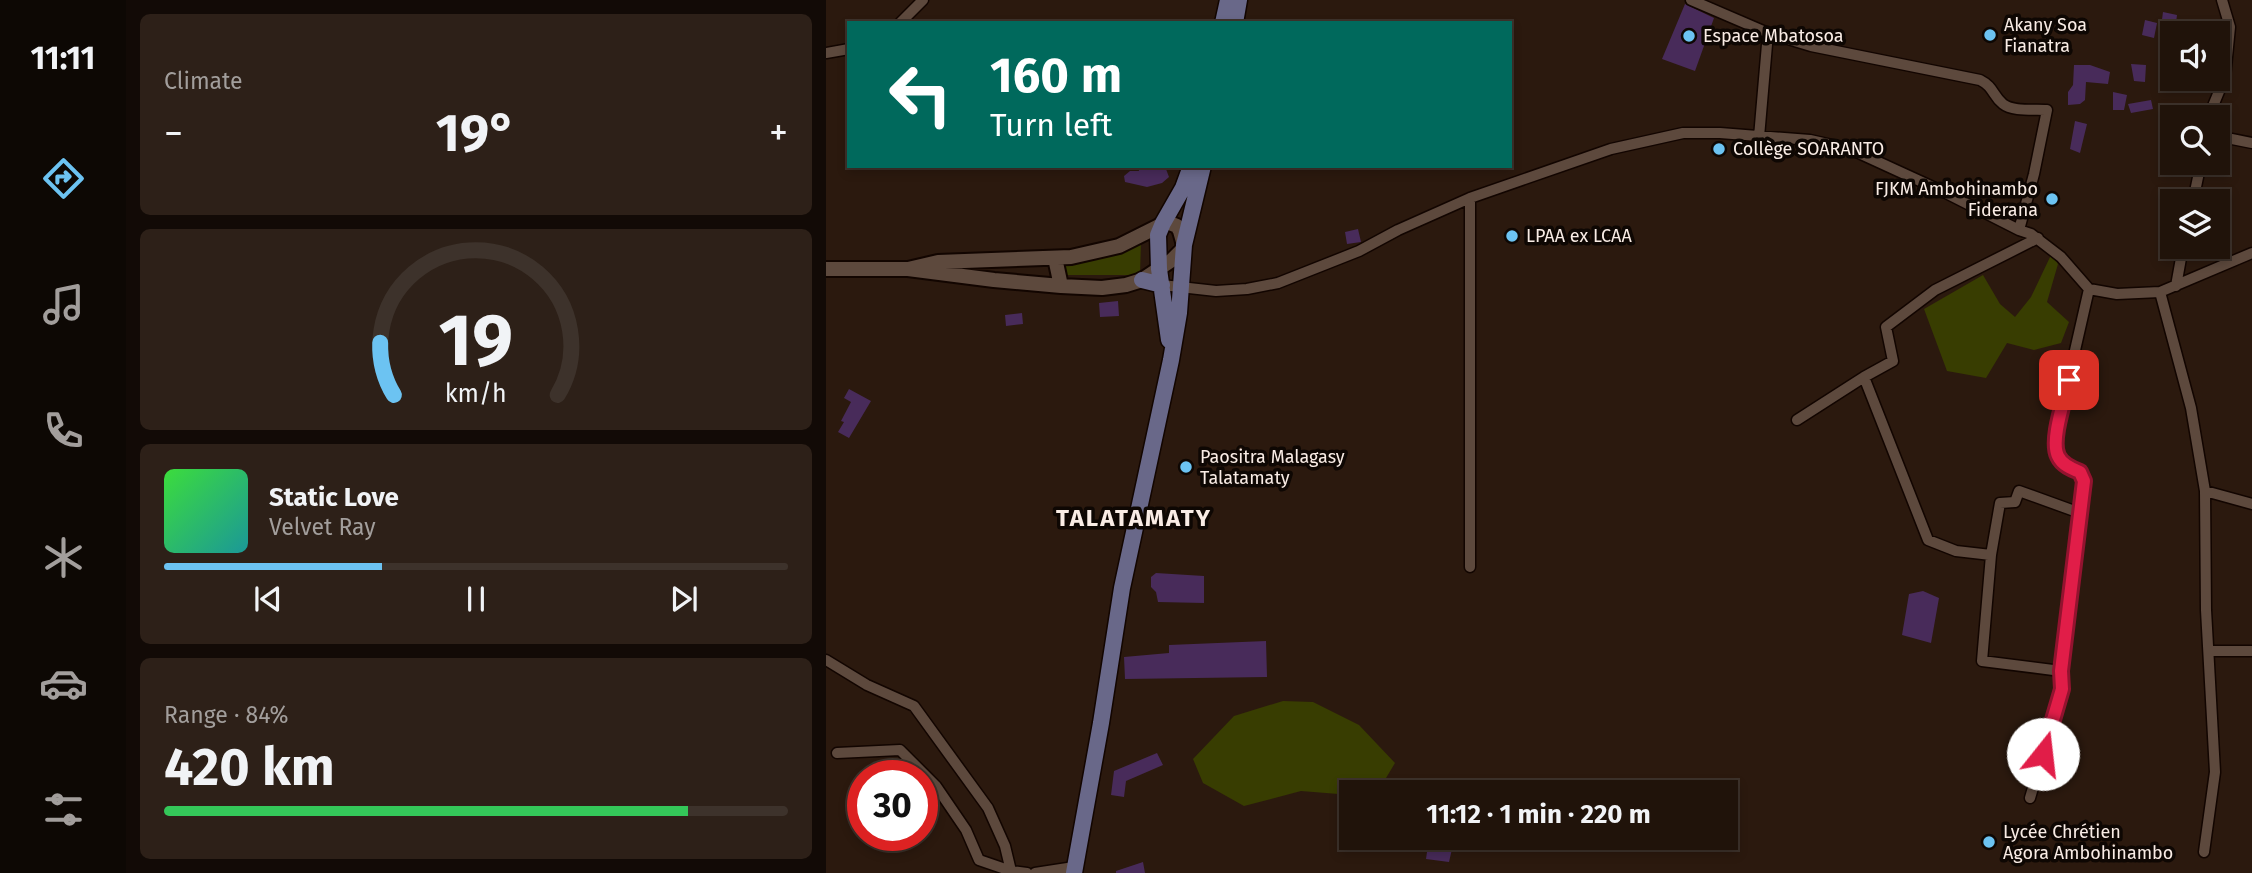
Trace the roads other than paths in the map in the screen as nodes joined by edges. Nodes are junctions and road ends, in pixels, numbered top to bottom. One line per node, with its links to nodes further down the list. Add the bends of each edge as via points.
1 (923, 0): 6 (street)
2 (1228, 0): 7 (main road)
3 (1239, 0): 8 (main road)
4 (1692, 0): 9 (street)
5 (2222, 0): 12 (street, via 2230,27 2225,77)
6 (902, 21)
7 (1223, 21)
8 (1235, 21)
9 (1768, 33): 13 (street); 20 (street, via 1980,80 2004,105 2047,110)
10 (847, 49): 11 (street)
11 (826, 53)
12 (2213, 105)
13 (1759, 137): 18 (street, via 1683,133 1611,149); 20 (street, via 1810,140 1850,149)
14 (2230, 139): 15 (street)
15 (2252, 143)
16 (1190, 168): 19 (main road)
17 (1203, 168): 22 (main road)
18 (1470, 198): 32 (street, via 1359,251 1278,283 1216,291); 42 (street)
19 (1163, 223): 22 (main road, via 1177,226); 24 (main road, via 1119,246); 28 (main road, via 1158,235)
20 (2019, 230): 21 (street)
21 (2038, 238): 33 (street); 36 (street, via 1935,290 1886,327 1893,360)
22 (1184, 245): 28 (main road); 32 (main road)
23 (2252, 253): 31 (street)
24 (1055, 258): 26 (main road, via 938,262); 30 (main road)
25 (2181, 259): 31 (street)
26 (908, 269): 27 (main road); 30 (main road)
27 (826, 270)
28 (1161, 277): 29 (main road); 32 (street); 35 (main road)
29 (1142, 280): 30 (main road, via 1102,288)
30 (1060, 286)
31 (2175, 286): 34 (street)
32 (1182, 287): 35 (main road)
33 (2089, 289): 34 (street, via 2117,294); 40 (street, via 2055,438 2058,456 2080,472 2084,481)
34 (2160, 292): 38 (street, via 2190,408)
35 (1171, 360): 52 (main road, via 1122,588)
36 (1864, 377): 37 (street); 41 (street, via 1928,540 1956,551)
37 (1797, 420)
38 (2205, 491): 39 (street); 43 (street)
39 (2252, 504)
40 (2080, 513): 41 (street, via 2019,491 2015,502 2000,503); 48 (street)
41 (1991, 555): 48 (street, via 1982,661)
42 (1470, 567)
43 (2208, 651): 44 (street); 51 (street, via 2215,772)
44 (2252, 651)
45 (826, 660): 47 (street)
46 (826, 667): 47 (street)
47 (840, 669): 53 (street, via 914,706 988,808)
48 (2061, 671): 50 (street, via 2062,689)
49 (837, 753): 53 (street, via 900,750 936,786 966,830 979,860)
50 (2030, 798)
51 (2204, 852)
52 (1074, 870): 55 (street)
53 (1011, 871): 54 (street)
54 (1027, 873)
55 (1035, 873)

